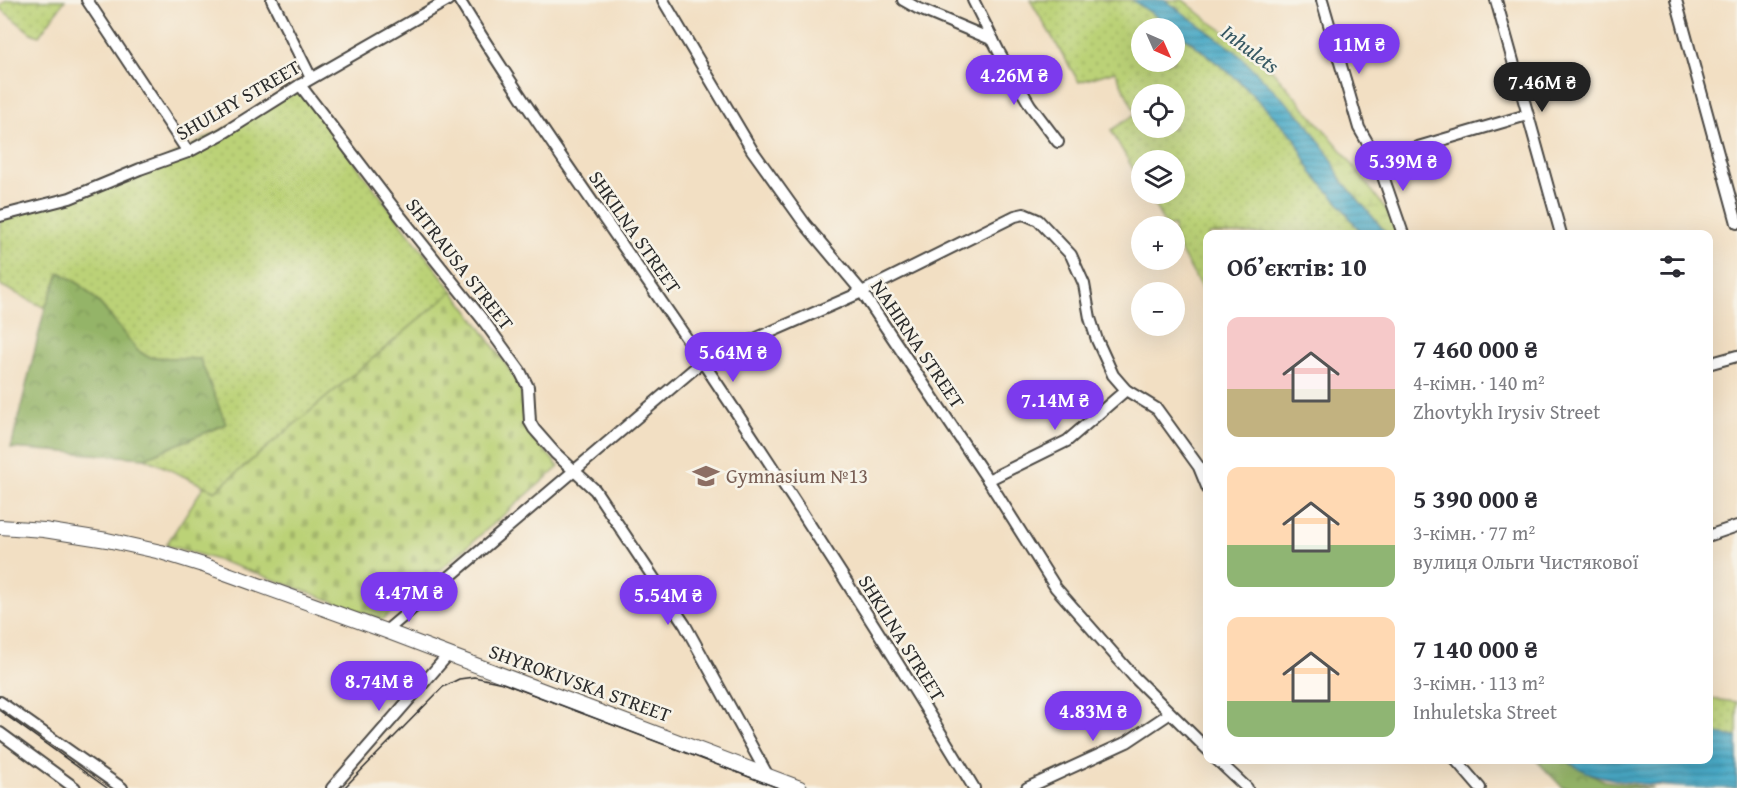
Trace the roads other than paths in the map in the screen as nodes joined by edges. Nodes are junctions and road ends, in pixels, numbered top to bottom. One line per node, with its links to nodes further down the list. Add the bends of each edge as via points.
1 (87, 0): 16 (street)
2 (273, 0): 12 (street)
3 (448, 0): 12 (street, SHULHY STREET)
4 (459, 0): 24 (street, SHKILNA STREET, via 508,80)
5 (663, 0): 22 (street, NAHIRNA STREET, via 776,185)
6 (903, 0): 11 (street)
7 (973, 0): 11 (street)
8 (1322, 0): 17 (street, via 1359,128)
9 (1496, 0): 14 (street)
10 (1676, 0): 19 (street)
11 (993, 40): 15 (street, via 1030,105)
12 (311, 78): 13 (street, SHULHY STREET)
13 (300, 85): 16 (street, SHULHY STREET); 27 (street, SHTRAUSA STREET, via 520,371 528,387 530,422)
14 (1527, 115): 17 (street); 21 (street)
15 (1058, 142)
16 (188, 152): 18 (street, SHULHY STREET, via 70,198)
17 (1377, 159): 20 (street)
18 (0, 216)
19 (1737, 223)
20 (1402, 230)
21 (1560, 230)
22 (862, 292): 24 (street); 26 (street, via 1024,214 1038,220 1071,255 1084,284 1097,340 1113,375); 29 (street, NAHIRNA STREET)
23 (1737, 356): 25 (street)
24 (702, 362): 27 (street); 48 (street, SHKILNA STREET, via 900,666)
25 (1713, 363)
26 (1126, 390): 28 (street, via 1157,409); 29 (street, via 1067,441)
27 (575, 470): 33 (street); 41 (street, SHTRAUSA STREET, via 595,490 685,625)
28 (1203, 477)
29 (988, 480): 36 (street, NAHIRNA STREET, via 1056,588)
30 (1737, 526): 32 (street)
31 (0, 527): 33 (main road, SHYROKIVSKA STREET, via 54,532 161,552)
32 (1713, 534)
33 (386, 631): 34 (main road, SHYROKIVSKA STREET)
34 (448, 655): 41 (main road, SHYROKIVSKA STREET); 46 (street)
35 (0, 702): 45 (street)
36 (1169, 714): 38 (street, NAHIRNA STREET); 49 (street, via 1127,742)
37 (0, 733): 42 (street)
38 (1203, 745)
39 (1221, 764): 50 (street)
40 (1459, 764): 51 (street)
41 (768, 776): 47 (main road, SHYROKIVSKA STREET)
42 (63, 779): 43 (street); 44 (street)
43 (56, 788)
44 (75, 788)
45 (122, 788)
46 (332, 788)
47 (800, 788)
48 (974, 788)
49 (1027, 788)
50 (1247, 788)
51 (1480, 788)

